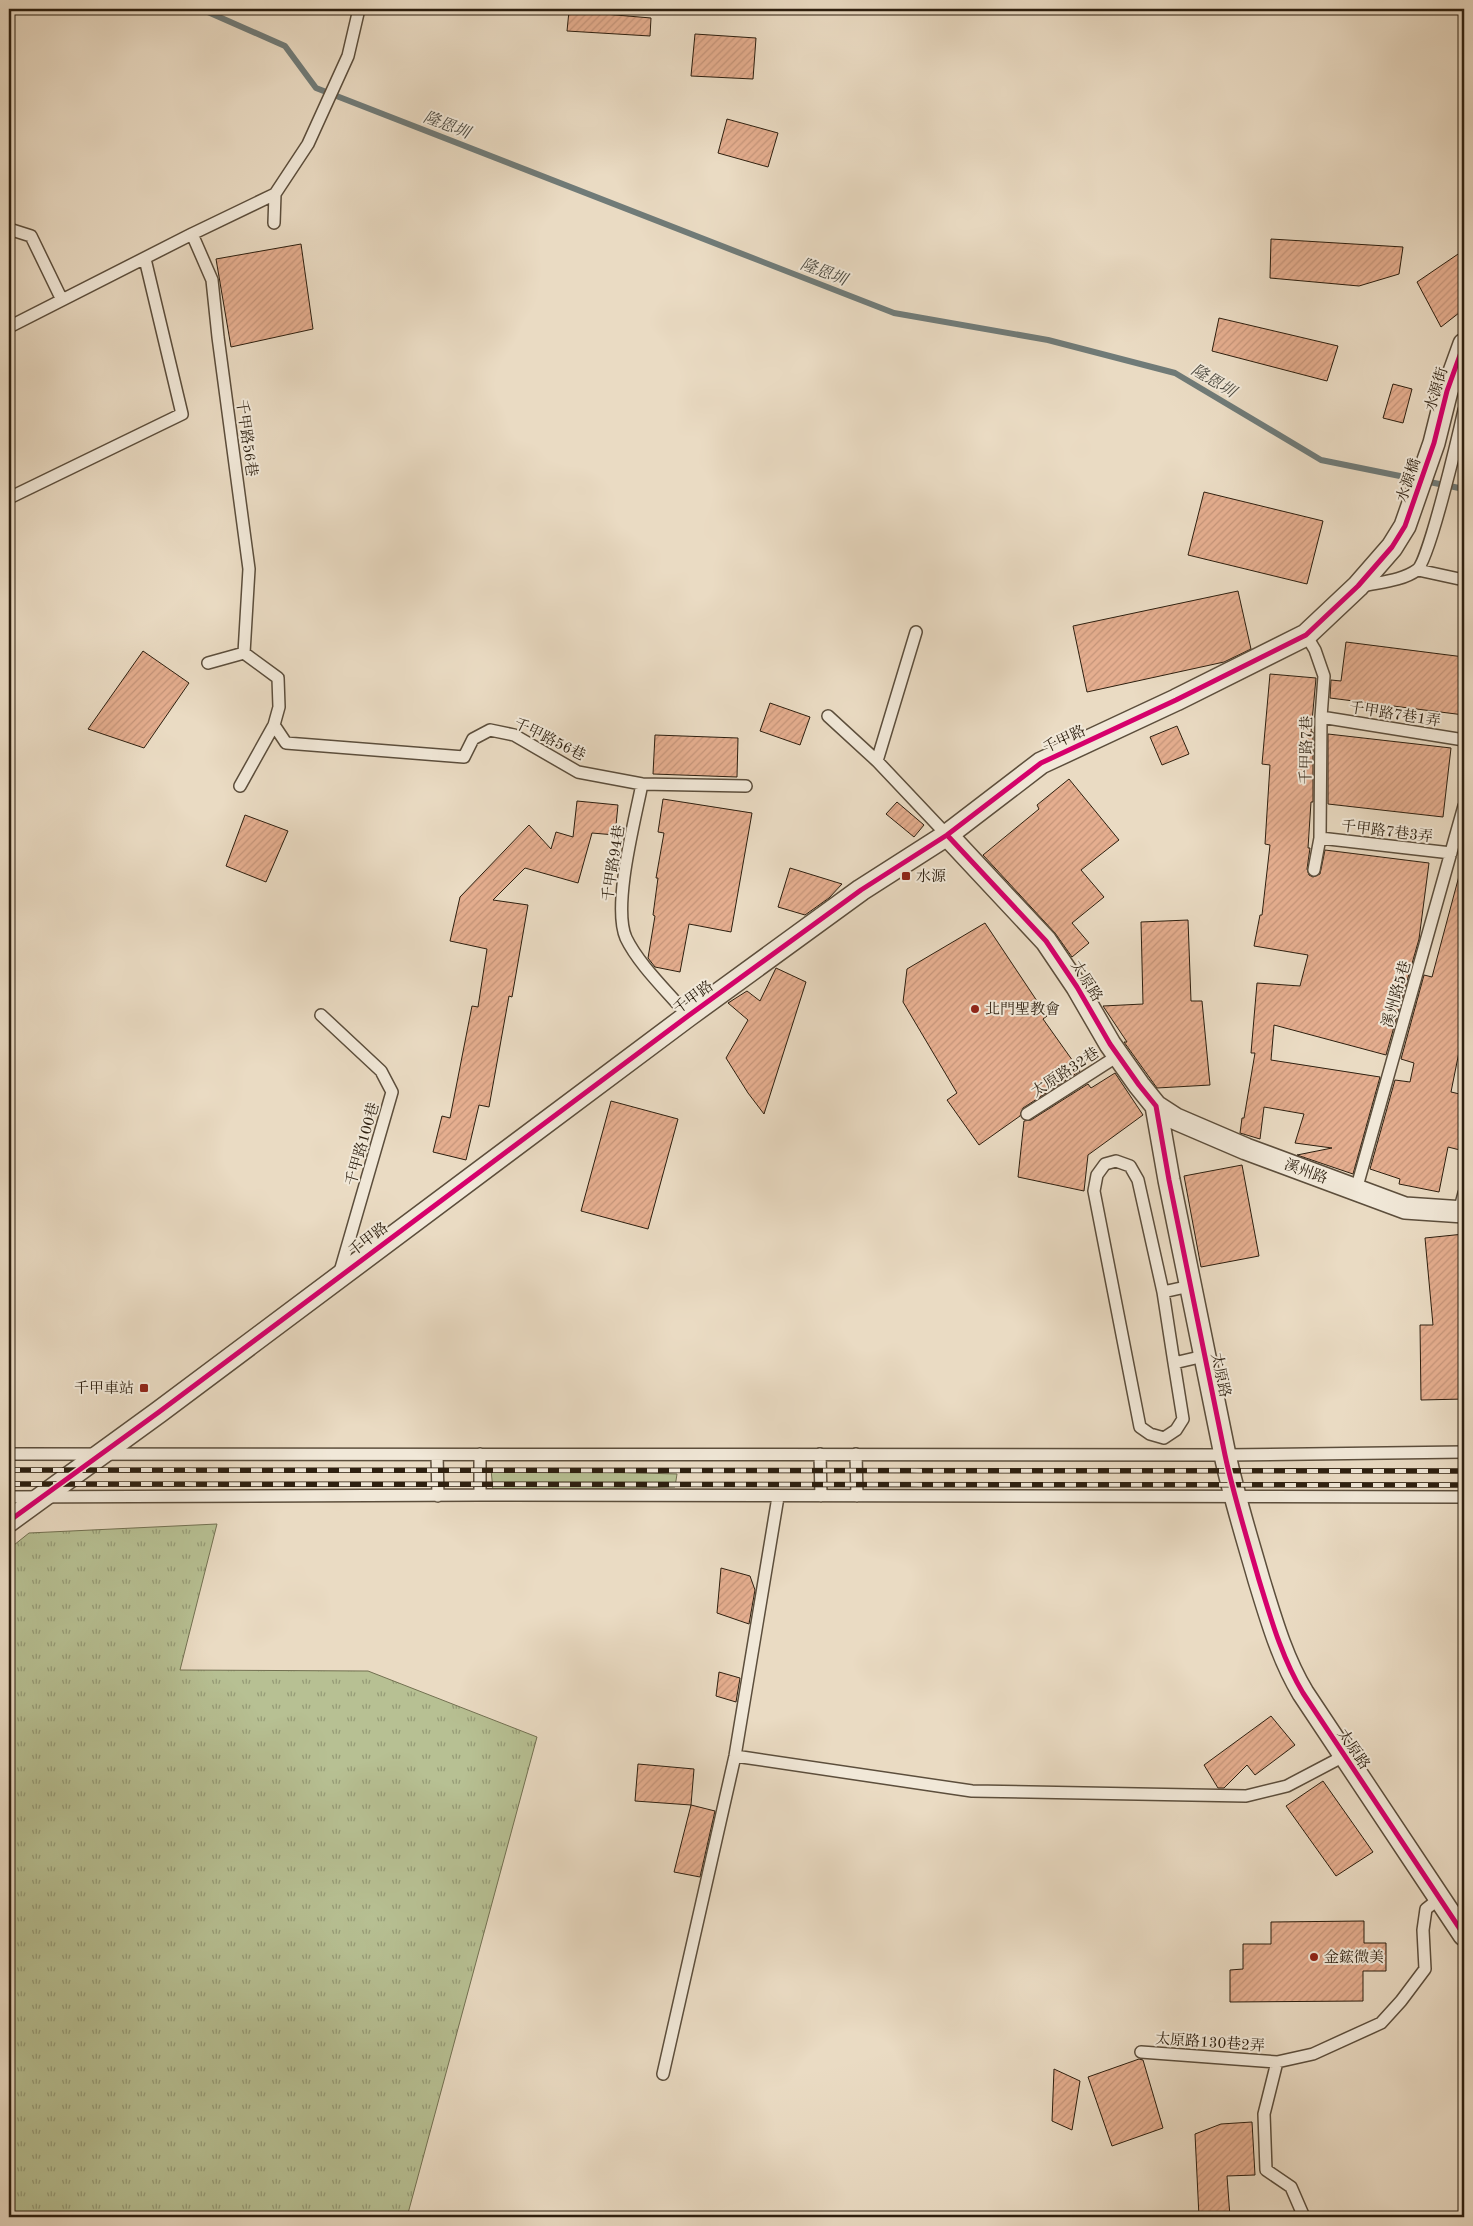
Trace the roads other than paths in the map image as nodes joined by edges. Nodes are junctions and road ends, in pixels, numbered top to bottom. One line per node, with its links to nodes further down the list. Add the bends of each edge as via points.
1 (359, 9): 2 (lane, via 348,56 308,144)
2 (274, 194): 3 (lane); 5 (lane)
3 (274, 223)
4 (9, 229): 7 (lane, via 31,236)
5 (192, 234): 6 (lane); 19 (lane, 千甲路56巷, via 212,280 249,568)
6 (145, 259): 7 (lane); 12 (lane, via 182,414)
7 (62, 300): 8 (lane)
8 (9, 327)
9 (1464, 344): 11 (street, 水源街, via 1447,391)
10 (1464, 410): 14 (lane, via 1432,532)
11 (1434, 443): 13 (street, 水源橋)
12 (9, 498)
13 (1405, 526): 16 (street, 千甲路, via 1392,548)
14 (1418, 570): 15 (lane); 16 (lane)
15 (1464, 580)
16 (1358, 586): 18 (street, 千甲路)
17 (916, 632): 25 (lane)
18 (1306, 635): 22 (lane, 千甲路7巷, via 1324,676); 30 (street, 千甲路, via 1041,763)
19 (244, 652): 20 (lane); 23 (lane, via 278,678 280,707)
20 (208, 663)
21 (828, 716): 25 (lane)
22 (1321, 717): 24 (lane, 千甲路7巷1弄); 31 (lane, 千甲路7巷)
23 (274, 725): 26 (lane, 千甲路56巷, via 286,743 464,757 474,739 490,730 514,735 578,772); 27 (lane)
24 (1464, 740)
25 (876, 761): 30 (lane)
26 (642, 784): 28 (lane, 千甲路56巷); 35 (lane, 千甲路94巷, via 620,902 621,922 636,954)
27 (240, 786)
28 (746, 786)
29 (1464, 806): 32 (lane, 溪州路5巷)
30 (947, 835): 35 (street, 千甲路, via 861,890); 36 (street, 太原路, via 1046,941)
31 (1320, 838): 32 (lane, 千甲路7巷3弄); 33 (lane, 千甲路7巷)
32 (1451, 853): 39 (lane, 溪州路5巷)
33 (1314, 870)
34 (321, 1016): 41 (lane, 千甲路100巷, via 381,1071 392,1092)
35 (688, 1016): 41 (street, 千甲路)
36 (1119, 1055): 37 (street, 太原路); 38 (lane, 太原路32巷)
37 (1156, 1106): 39 (street, 溪州路, via 1176,1119 1246,1149); 42 (street, 太原路)
38 (1027, 1114)
39 (1356, 1190): 40 (street, 溪州路, via 1405,1208)
40 (1463, 1206)
41 (339, 1277): 48 (street, 千甲路)
42 (1190, 1286): 43 (lane); 44 (street, 太原路)
43 (1162, 1292): 45 (lane); 45 (lane, via 1138,1180 1130,1166 1116,1161 1105,1164 1094,1191 1140,1427 1164,1438 1176,1430 1183,1419)
44 (1204, 1356): 45 (lane); 53 (street, 太原路)
45 (1174, 1363)
46 (1464, 1452): 53 (lane)
47 (9, 1454): 48 (lane)
48 (100, 1454): 52 (lane); 59 (street, 千甲路)
49 (480, 1454): 50 (lane); 52 (lane); 54 (lane)
50 (820, 1454): 51 (lane); 56 (lane)
51 (856, 1454): 53 (lane); 57 (lane)
52 (437, 1455): 55 (lane)
53 (1224, 1455): 61 (street, 太原路)
54 (480, 1495): 55 (lane); 60 (lane)
55 (438, 1496): 59 (lane)
56 (821, 1496): 57 (lane); 60 (lane)
57 (857, 1496): 61 (lane)
58 (9, 1497): 59 (lane)
59 (42, 1497): 63 (street, 千甲路)
60 (778, 1497): 64 (lane)
61 (1234, 1497): 62 (lane); 65 (street, 太原路, via 1289,1670)
62 (1464, 1497)
63 (9, 1521)
64 (735, 1756): 65 (lane, via 972,1791 1246,1796 1287,1786); 70 (lane)
65 (1344, 1756): 66 (street, 太原路)
66 (1440, 1898): 67 (street, 太原路); 69 (lane, 太原路130巷2弄, via 1426,1909 1423,1930 1425,1968 1381,2023 1313,2054)
67 (1464, 1935)
68 (1141, 2052): 69 (lane, 太原路130巷2弄)
69 (1277, 2062): 71 (lane, via 1264,2114 1266,2170 1291,2187)
70 (663, 2074)
71 (1304, 2217)

